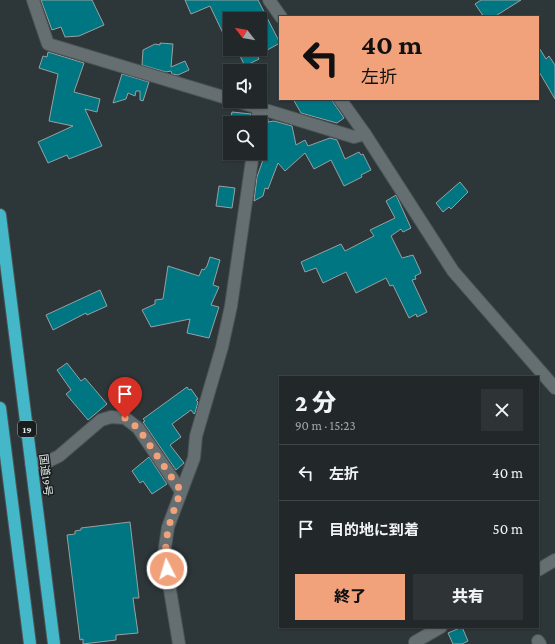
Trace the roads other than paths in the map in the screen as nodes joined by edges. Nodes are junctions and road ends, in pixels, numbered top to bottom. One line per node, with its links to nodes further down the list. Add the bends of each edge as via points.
1 (33, 0): 4 (street, via 48,44)
2 (269, 0): 3 (street)
3 (280, 16)
4 (223, 97)
5 (341, 100): 8 (street)
6 (259, 108): 7 (street); 8 (street, via 354,137)
7 (258, 116)
8 (365, 134): 11 (street, via 453,272)
9 (252, 160): 14 (street, via 231,306 196,436 194,458)
10 (0, 215): 13 (highway, 国道19号 / 19)
11 (555, 388)
12 (0, 408): 19 (highway, 19)
13 (31, 463): 14 (street, via 49,461 59,456 101,420 111,417 125,418 138,428); 20 (highway, 国道19号 / 19)
14 (181, 491): 21 (street, via 168,527 164,554)
15 (555, 560): 16 (street)
16 (539, 569)
17 (439, 628): 18 (street)
18 (415, 642)
19 (30, 644)
20 (54, 644)
21 (179, 644)

